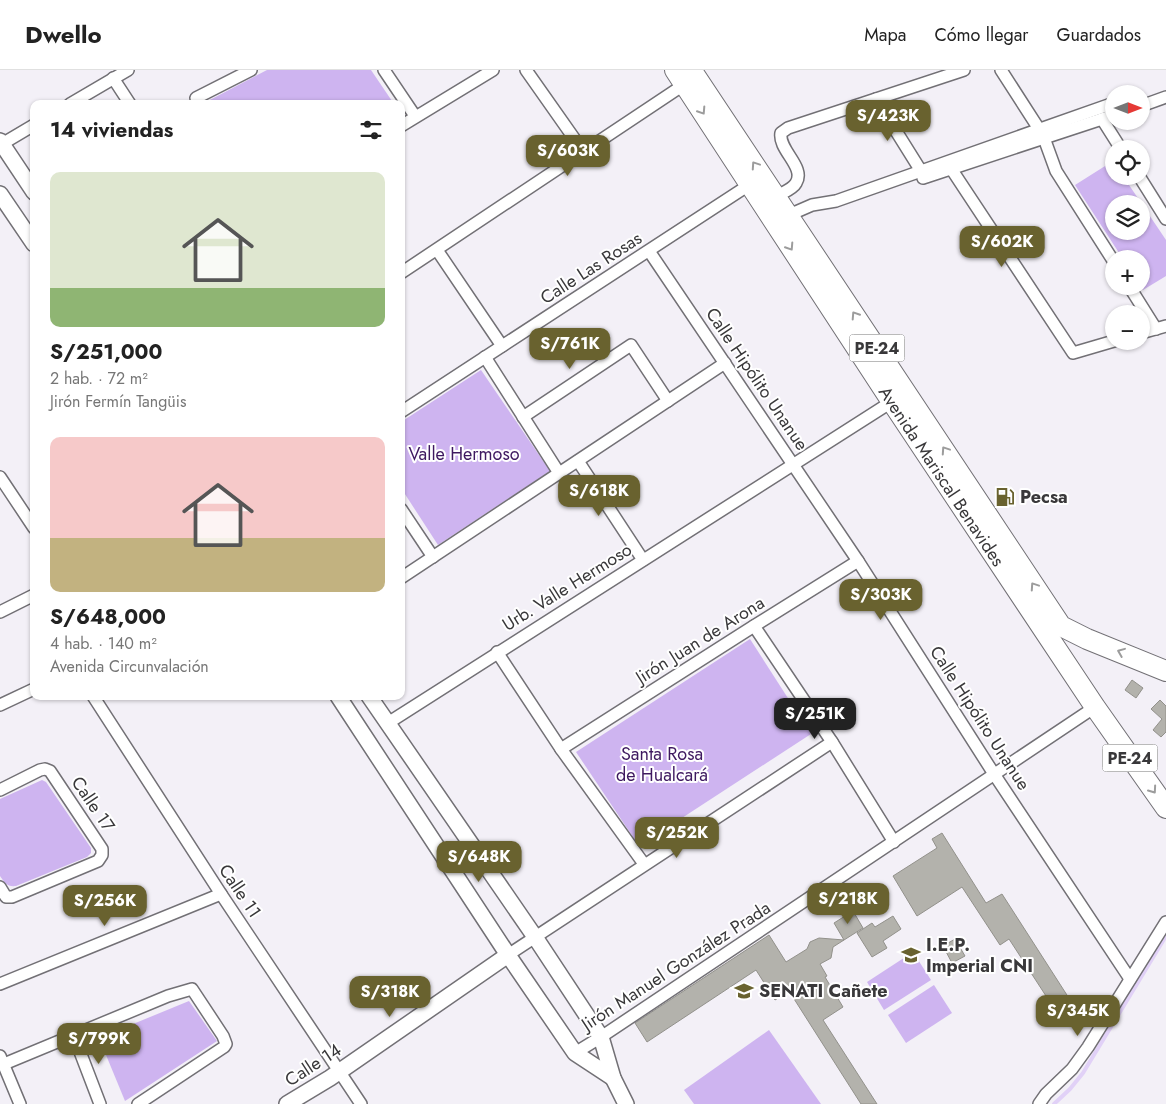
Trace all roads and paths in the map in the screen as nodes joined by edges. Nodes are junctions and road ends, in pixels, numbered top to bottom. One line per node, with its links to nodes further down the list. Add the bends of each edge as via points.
1 (128, 70): 9 (street)
2 (251, 70): 14 (street)
3 (384, 70): 15 (street)
4 (493, 70): 19 (street)
5 (526, 70): 27 (street)
6 (964, 70): 11 (street)
7 (1001, 70): 24 (street)
8 (684, 75): 27 (street); 31 (highway, Avenida Mariscal Benavides / PE-24, one-way to 31); 35 (highway, Avenida Mariscal Benavides / PE-24, one-way to 8)
9 (113, 78): 12 (street); 13 (street)
10 (1166, 97): 17 (street)
11 (876, 99): 29 (street); 35 (street, via 781,133 781,143 796,166 798,179 796,184)
12 (77, 100)
13 (127, 100)
14 (197, 100)
15 (404, 100)
16 (405, 101): 19 (street)
17 (1150, 103)
18 (1105, 107): 24 (street)
19 (415, 116): 22 (street)
20 (1105, 118): 21 (street)
21 (1102, 119): 24 (street); 25 (street)
22 (405, 123)
23 (30, 128): 26 (street)
24 (1041, 134): 28 (street); 29 (street); 40 (street, via 1056,171)
25 (1115, 140)
26 (1, 143): 33 (street)
27 (583, 152): 39 (street)
28 (952, 170): 30 (street, via 910,182); 45 (street, via 1073,353)
29 (921, 171): 30 (street)
30 (898, 179): 36 (street, via 836,201 805,207)
31 (749, 185): 41 (street, Calle Las Rosas); 49 (highway, Avenida Mariscal Benavides / PE-24, one-way to 49)
32 (1145, 185): 37 (street)
33 (30, 186)
34 (0, 194): 38 (street)
35 (776, 196): 36 (highway, Avenida Mariscal Benavides / PE-24)
36 (789, 215): 49 (highway, Avenida Mariscal Benavides / PE-24, one-way to 36)
37 (1166, 219)
38 (30, 238)
39 (437, 250): 42 (street); 46 (street)
40 (1106, 250)
41 (650, 251): 46 (street, Calle Las Rosas); 48 (street, Calle Hipólito Unanue)
42 (405, 270)
43 (1136, 295): 44 (street)
44 (1161, 328)
45 (1105, 344)
46 (502, 346): 47 (street, Calle Las Rosas)
47 (486, 357): 51 (street, Calle Las Rosas); 52 (street)
48 (725, 363): 50 (street); 54 (street, Calle Hipólito Unanue)
49 (899, 397): 54 (street, Urb. Valle Hermoso); 66 (highway, Avenida Mariscal Benavides / PE-24, one-way to 49, via 1061,626); 68 (highway, Avenida Mariscal Benavides / PE-24)
50 (668, 401): 52 (street, via 631,345); 53 (street)
51 (405, 409)
52 (523, 417): 55 (street)
53 (578, 461): 55 (street); 60 (street)
54 (794, 465): 60 (street, Urb. Valle Hermoso); 61 (street, Calle Hipólito Unanue)
55 (559, 473): 59 (street)
56 (0, 478): 58 (street)
57 (405, 515): 59 (street)
58 (30, 522)
59 (433, 557): 62 (street)
60 (643, 560): 67 (street, Urb. Valle Hermoso)
61 (858, 561): 65 (street, Jirón Juan de Arona); 79 (street, Calle Hipólito Unanue)
62 (405, 575)
63 (30, 597): 64 (street)
64 (0, 612)
65 (754, 626): 77 (street); 78 (street, Jirón Juan de Arona)
66 (1087, 639): 68 (highway, via 1079,644); 69 (highway, PE-24, one-way to 66)
67 (497, 652): 76 (street, Urb. Valle Hermoso); 78 (street)
68 (1066, 664): 75 (highway, Avenida Mariscal Benavides / PE-24)
69 (1166, 671)
70 (30, 691): 74 (street)
71 (96, 700): 85 (street, Calle 11)
72 (341, 700): 88 (street)
73 (372, 700): 76 (street)
74 (0, 705)
75 (1095, 707): 79 (street, Jirón Manuel González Prada); 81 (highway, PE-24, one-way to 81)
76 (388, 723): 87 (street)
77 (832, 742): 82 (street); 83 (street)
78 (562, 749): 83 (street)
79 (994, 774): 82 (street, Jirón Manuel González Prada); 89 (street, Calle Hipólito Unanue)
80 (0, 790): 84 (street, Calle 17, via 40,770 50,771 102,849 98,860 12,897 6,897)
81 (1166, 808)
82 (894, 842): 92 (street, Jirón Manuel González Prada)
83 (644, 864): 87 (street)
84 (0, 888)
85 (221, 894): 90 (street); 95 (street, Calle 11)
86 (1166, 922): 89 (street)
87 (535, 937): 88 (street); 92 (street)
88 (508, 955): 93 (street); 95 (street, Calle 14)
89 (1130, 979): 103 (street, via 1077,1061)
90 (0, 984)
91 (74, 1036): 94 (street); 98 (street); 99 (street, via 168,996 189,989 194,991 226,1044)
92 (601, 1037): 93 (street, Jirón Manuel González Prada); 96 (street)
93 (575, 1053): 96 (street)
94 (2, 1060): 97 (street)
95 (338, 1071): 100 (street, Calle 14); 101 (street, Calle 11)
96 (612, 1078): 102 (street)
97 (20, 1104)
98 (100, 1104)
99 (138, 1104)
100 (287, 1104)
101 (361, 1104)
102 (626, 1104)
103 (1040, 1104)

